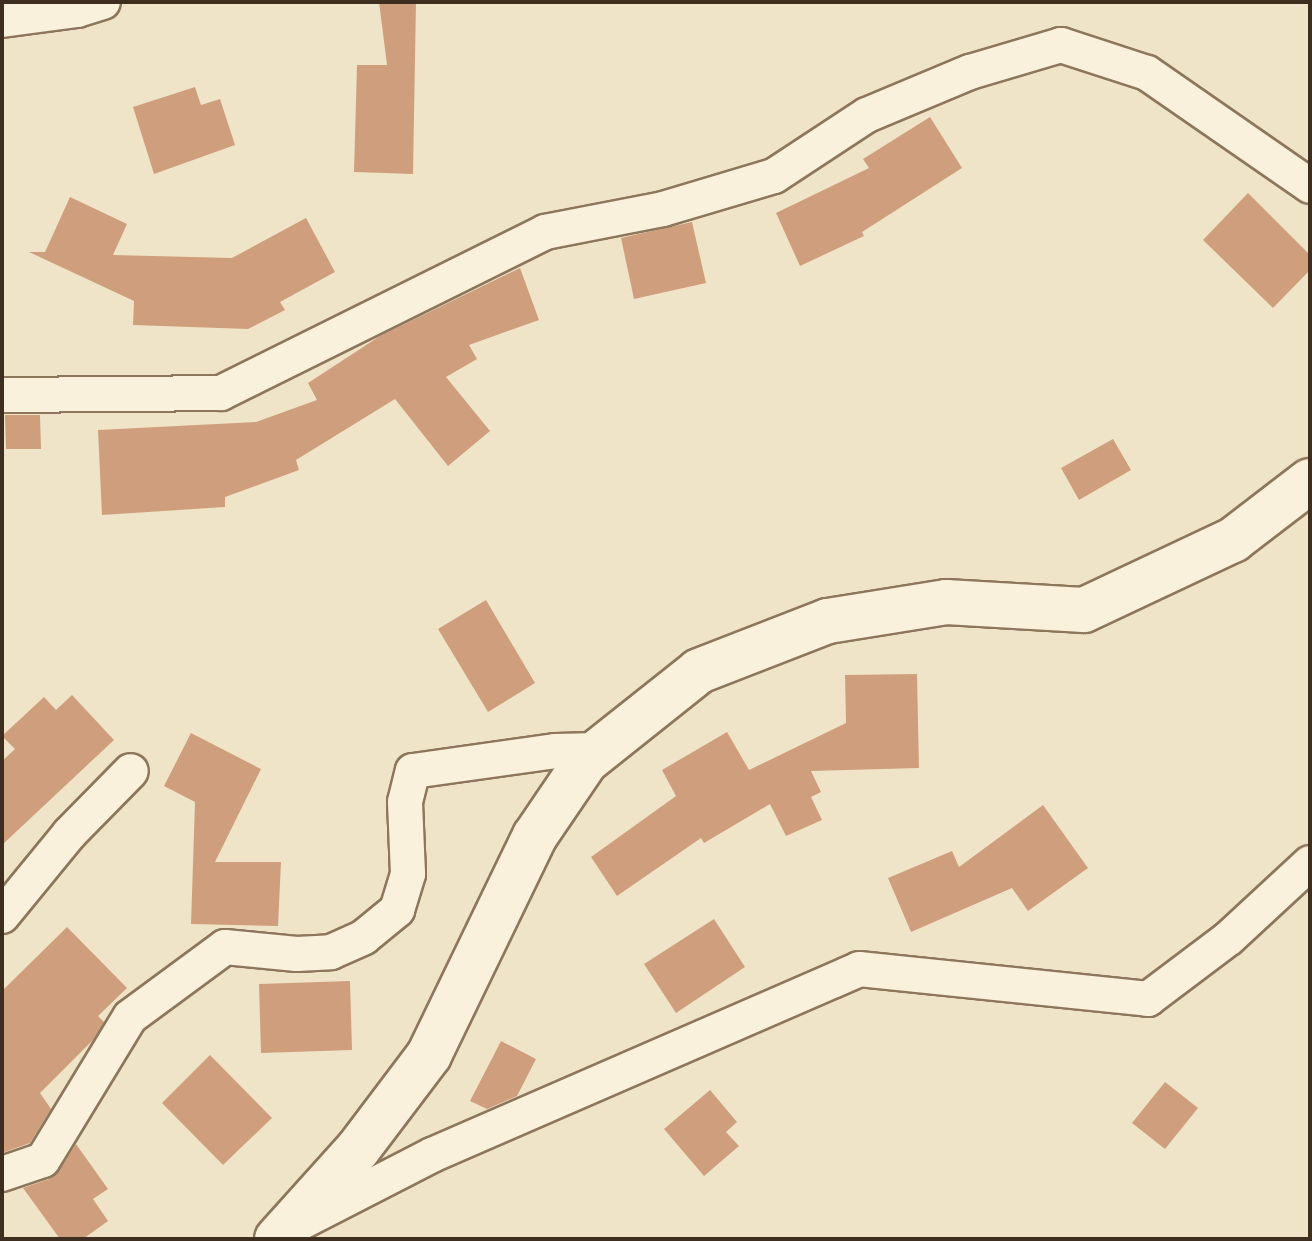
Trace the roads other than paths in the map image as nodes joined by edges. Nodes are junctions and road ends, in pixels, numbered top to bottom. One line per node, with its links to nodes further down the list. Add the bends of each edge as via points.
1 (103, 2): 2 (street)
2 (2, 20)
3 (1310, 186): 4 (street, via 1147,73 1061,45 970,72 867,115 774,176 663,209 545,232 221,393)
4 (2, 395)
5 (1310, 481): 6 (street, via 1233,540 1084,610 946,602 828,621 699,671)
6 (600, 750): 10 (street, via 555,751 413,771 405,802 408,874 397,910 364,937 331,952 225,947 130,1017 43,1160); 11 (street, via 586,761 535,836 429,1055 358,1149)
7 (131, 771): 9 (street, via 69,834)
8 (1310, 863): 11 (street, via 1229,938 1148,999 859,969 432,1155)
9 (2, 916)
10 (2, 1174)
11 (280, 1235)

